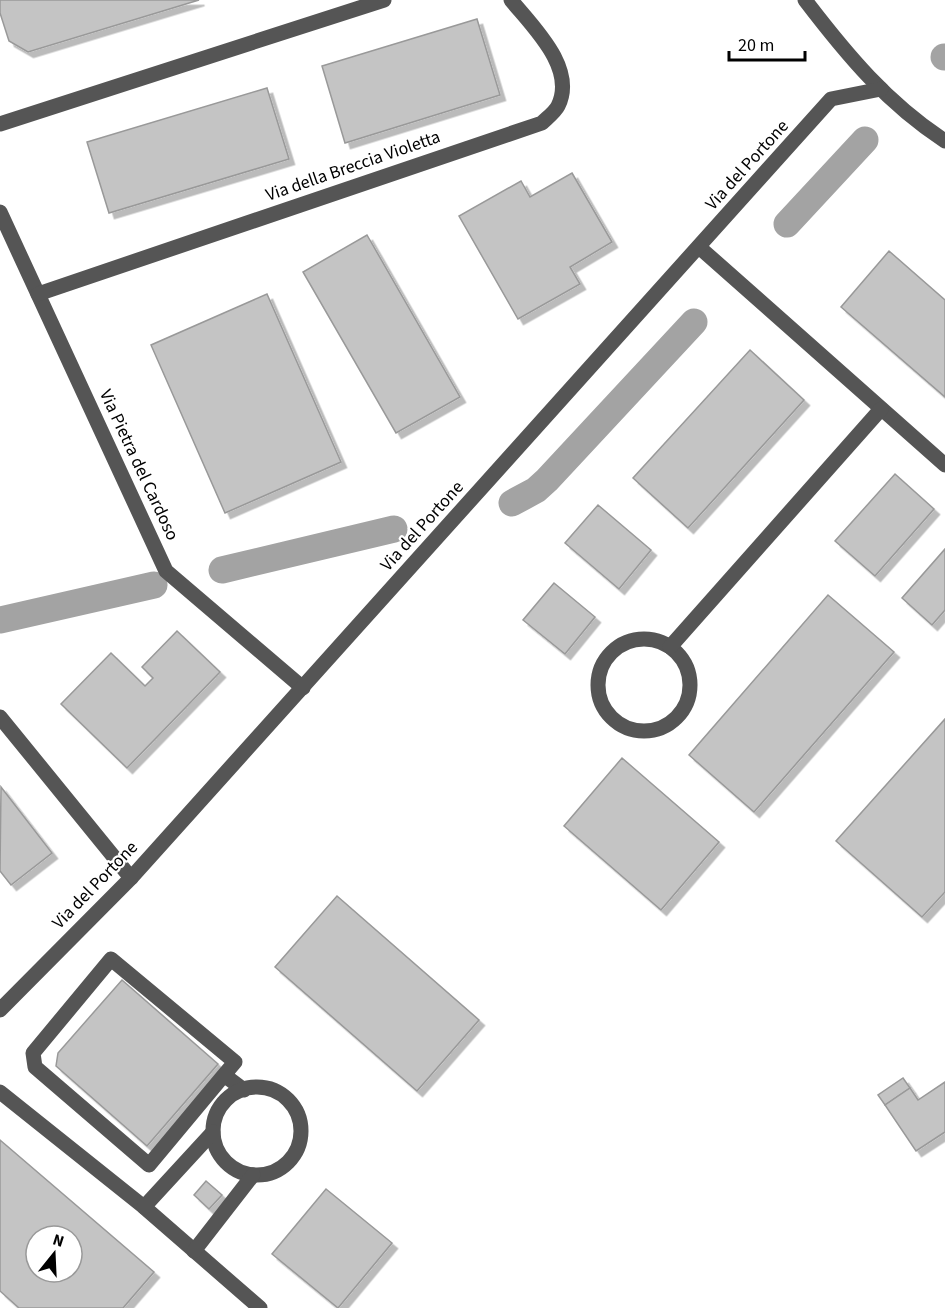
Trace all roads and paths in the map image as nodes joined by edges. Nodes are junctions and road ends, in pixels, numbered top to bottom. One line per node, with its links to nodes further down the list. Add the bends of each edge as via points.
1 (384, 0): 5 (street)
2 (511, 0): 9 (street, Via della Breccia Violetta, via 554,54 563,84 558,106 542,123)
3 (805, 0): 4 (street, via 845,53)
4 (881, 89): 6 (street, via 915,122); 8 (street, Via del Portone, via 831,99)
5 (0, 124)
6 (945, 141)
7 (0, 212): 9 (street, Via Pietra del Cardoso)
8 (699, 247): 10 (street); 13 (street, Via del Portone)
9 (38, 294): 13 (street, Via Pietra del Cardoso, via 166,571)
10 (881, 409): 11 (street); 12 (street)
11 (945, 465)
12 (670, 647): 12 (street, via 657,640 642,639 614,649 598,675 602,705 611,717 624,726 654,730 679,714 687,701 688,671)
13 (303, 688): 15 (street, Via del Portone)
14 (0, 717): 15 (street)
15 (131, 878): 16 (street, Via del Portone)
16 (0, 1010)
17 (224, 1075): 17 (street, via 149,1165 35,1067 33,1053 111,958 235,1062); 18 (street)
18 (244, 1089): 20 (street, via 222,1103); 21 (street, via 277,1092 298,1114 301,1129 293,1157 282,1168)
19 (0, 1092): 22 (street)
20 (213, 1132): 21 (street, via 220,1156 240,1172); 22 (street)
21 (253, 1175): 23 (street)
22 (144, 1207): 23 (street)
23 (194, 1251): 24 (street)
24 (261, 1308)

